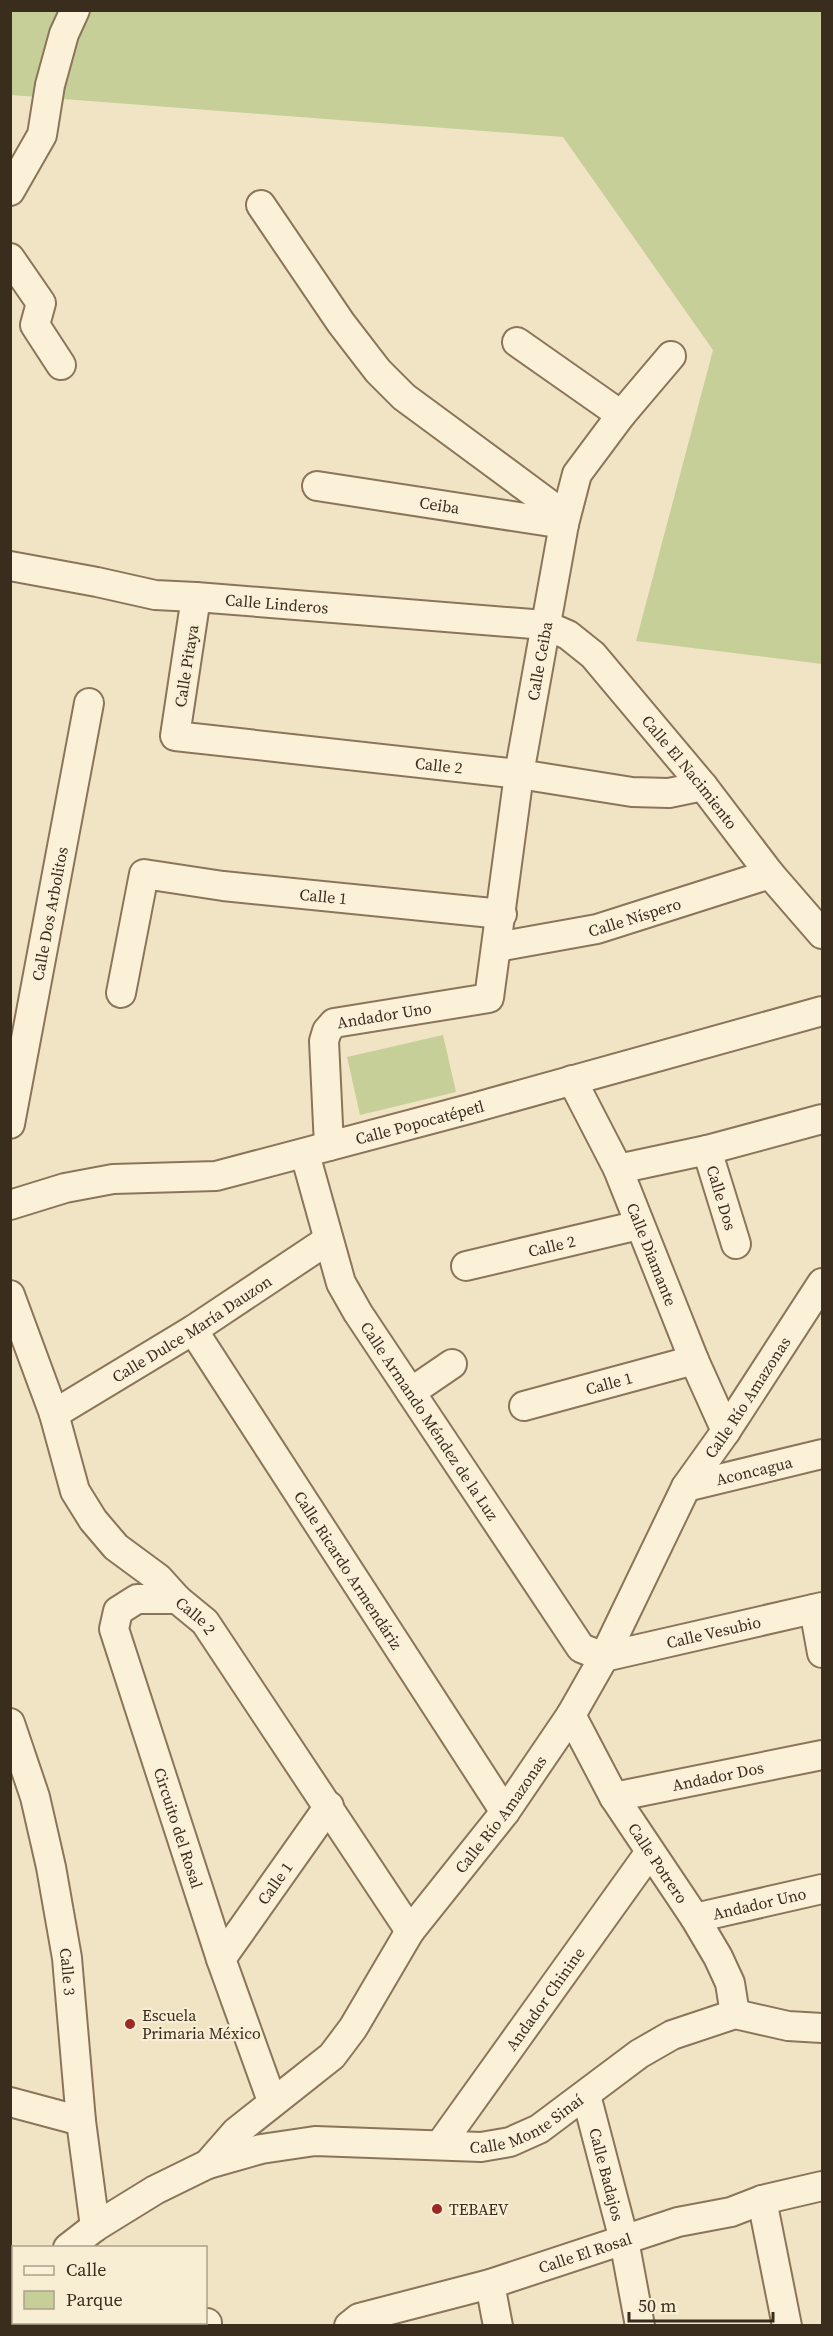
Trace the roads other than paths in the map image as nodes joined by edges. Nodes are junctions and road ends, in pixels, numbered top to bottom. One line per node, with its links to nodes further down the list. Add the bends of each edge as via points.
1 (75, 10): 2 (street, via 50,85 42,135)
2 (10, 191)
3 (261, 205): 10 (street, via 378,371 404,397 549,504)
4 (10, 258): 7 (street, via 41,303 35,325)
5 (517, 342): 8 (street)
6 (671, 356): 8 (street, Calle Ceiba)
7 (61, 365)
8 (621, 414): 10 (street, Calle Ceiba, via 577,474)
9 (317, 486): 10 (street, Ceiba)
10 (564, 524): 13 (street, Calle Ceiba)
11 (10, 566): 12 (street, Calle Linderos, via 154,595)
12 (196, 597): 13 (street, Calle Linderos); 15 (street, Calle Pitaya)
13 (545, 625): 16 (street, Calle Ceiba); 17 (street, Calle El Nacimiento, via 568,635 593,655)
14 (89, 703): 27 (street, Calle Dos Arbolitos)
15 (175, 736): 16 (street, Calle 2)
16 (519, 774): 17 (street, Calle 2, via 632,792 669,793); 19 (street, Calle Ceiba)
17 (703, 786): 18 (street, Calle El Nacimiento)
18 (770, 874): 20 (street, Calle El Nacimiento); 21 (street, Calle Níspero, via 597,929)
19 (502, 914): 21 (street, Calle Ceiba); 22 (street, Calle 1, via 223,886 144,874)
20 (822, 934)
21 (497, 947): 23 (street, Calle Ceiba)
22 (121, 993)
23 (489, 998): 28 (street, Andador Uno, via 334,1023 324,1041)
24 (822, 1011): 25 (street, Calle Popocatépetl)
25 (572, 1080): 28 (street, Calle Popocatépetl); 30 (street, Calle Diamante)
26 (822, 1119): 29 (street)
27 (10, 1124)
28 (317, 1150): 31 (street, Calle Popocatépetl, via 216,1176 113,1179); 33 (street, Calle Armando Méndez de la Luz)
29 (707, 1150): 30 (street); 34 (street, Calle Dos)
30 (618, 1169): 32 (street, Calle Diamante)
31 (10, 1205)
32 (639, 1225): 35 (street, Calle 2); 39 (street, Calle Diamante)
33 (328, 1240): 38 (street, Calle Dulce María Dauzon); 41 (street, Calle Armando Méndez de la Luz, via 341,1284)
34 (736, 1244)
35 (466, 1266)
36 (822, 1283): 44 (street, Calle Río Amazonas)
37 (10, 1295): 43 (street, Calle 2)
38 (193, 1330): 43 (street, Calle Dulce María Dauzon); 57 (street, Calle Ricardo Armendáriz)
39 (694, 1360): 42 (street, Calle 1); 44 (street, Calle Diamante)
40 (452, 1364): 41 (street)
41 (411, 1392): 50 (street, Calle Armando Méndez de la Luz, via 581,1648)
42 (524, 1406)
43 (54, 1414): 47 (street, Calle 2, via 75,1491 93,1520 116,1546 158,1578)
44 (726, 1431): 46 (street, Calle Río Amazonas)
45 (822, 1454): 46 (street, Aconcagua)
46 (686, 1487): 50 (street, Calle Río Amazonas)
47 (177, 1599): 56 (street, Calle 2, via 204,1622); 62 (street, Circuito del Rosal, via 137,1599 118,1611 114,1629)
48 (818, 1608): 49 (street); 50 (street, Calle Vesubio)
49 (822, 1653)
50 (604, 1657): 51 (street, Calle Río Amazonas)
51 (571, 1715): 55 (street, Calle Potrero); 57 (street, Calle Río Amazonas)
52 (10, 1723): 54 (street, Calle 3)
53 (822, 1755): 55 (street, Andador Dos)
54 (23, 1797): 68 (street, Calle 3, via 51,1867 67,1958)
55 (614, 1797): 58 (street, Calle Potrero)
56 (329, 1806): 61 (street, Calle 2); 62 (street, Calle 1)
57 (505, 1812): 61 (street, Calle Río Amazonas)
58 (650, 1852): 60 (street, Calle Potrero); 69 (street, Andador Chinine)
59 (822, 1889): 60 (street, Andador Uno)
60 (695, 1918): 63 (street, Calle Potrero, via 730,1983)
61 (410, 1930): 66 (street, Calle Río Amazonas, via 353,2028 332,2056)
62 (220, 1959): 66 (street, Circuito del Rosal)
63 (735, 2014): 64 (street, via 788,2026); 65 (street, Calle Monte Sinaí, via 672,2035 639,2054)
64 (822, 2028)
65 (586, 2095): 69 (street, Calle Monte Sinaí, via 539,2129 510,2142 480,2147); 74 (street, Calle Badajos)
66 (272, 2101): 70 (street, Calle Río Amazonas, via 236,2132)
67 (10, 2102): 68 (street)
68 (81, 2121): 73 (street, Calle 3)
69 (440, 2145): 70 (street, Calle Monte Sinaí, via 315,2141 261,2149)
70 (208, 2164): 73 (street, Calle Río Amazonas, via 155,2190)
71 (822, 2186): 72 (street, Calle El Rosal)
72 (762, 2200): 74 (street, Calle El Rosal); 80 (street)
73 (95, 2227): 75 (street, Calle Río Amazonas)
74 (624, 2240): 76 (street, Calle El Rosal); 79 (street, Calle Badajos)
75 (69, 2246)
76 (490, 2284): 77 (street, Calle El Rosal, via 359,2318); 78 (street)
77 (349, 2325)
78 (498, 2325)
79 (640, 2325)
80 (787, 2325)

